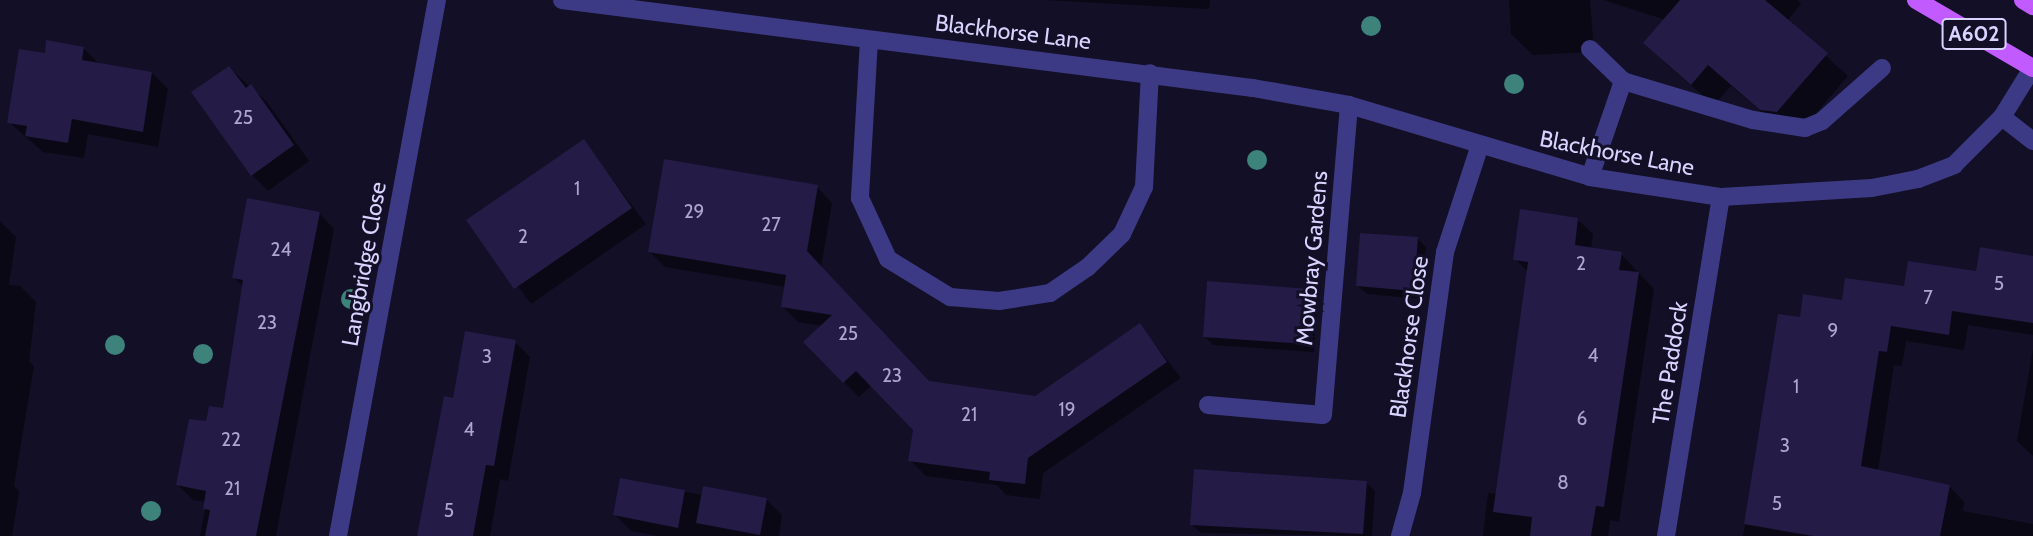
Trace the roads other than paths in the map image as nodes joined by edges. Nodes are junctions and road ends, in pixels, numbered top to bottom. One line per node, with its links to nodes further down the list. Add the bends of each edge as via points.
1 (438, 0): 20 (street, Langbridge Close)
2 (562, 0): 5 (street, Blackhorse Lane)
3 (1916, 0): 10 (main road, A602)
4 (2023, 0): 6 (main road, A602)
5 (626, 5): 7 (street, Blackhorse Lane)
6 (2033, 6)
7 (869, 40): 11 (street, Blackhorse Lane); 11 (street, via 860,198 888,259 950,297 999,301 1050,293 1088,267 1122,234 1144,187)
8 (1590, 49): 12 (street)
9 (1882, 68): 12 (street, via 1822,121 1805,128 1753,120)
10 (2033, 68): 14 (street, Blackhorse Lane)
11 (1150, 74): 13 (street, Blackhorse Lane)
12 (1623, 81): 17 (street)
13 (1349, 105): 16 (street, Blackhorse Lane); 19 (street, Mowbray Gardens, via 1323,415)
14 (2002, 117): 15 (street); 18 (street, Blackhorse Lane, via 1954,165 1918,179 1828,193)
15 (2033, 141)
16 (1479, 148): 17 (street, Blackhorse Lane); 21 (street, Blackhorse Close, via 1445,252 1412,493)
17 (1590, 177): 18 (street, Blackhorse Lane)
18 (1721, 197): 22 (street, The Paddock)
19 (1208, 405)
20 (338, 536)
21 (1400, 536)
22 (1666, 536)

